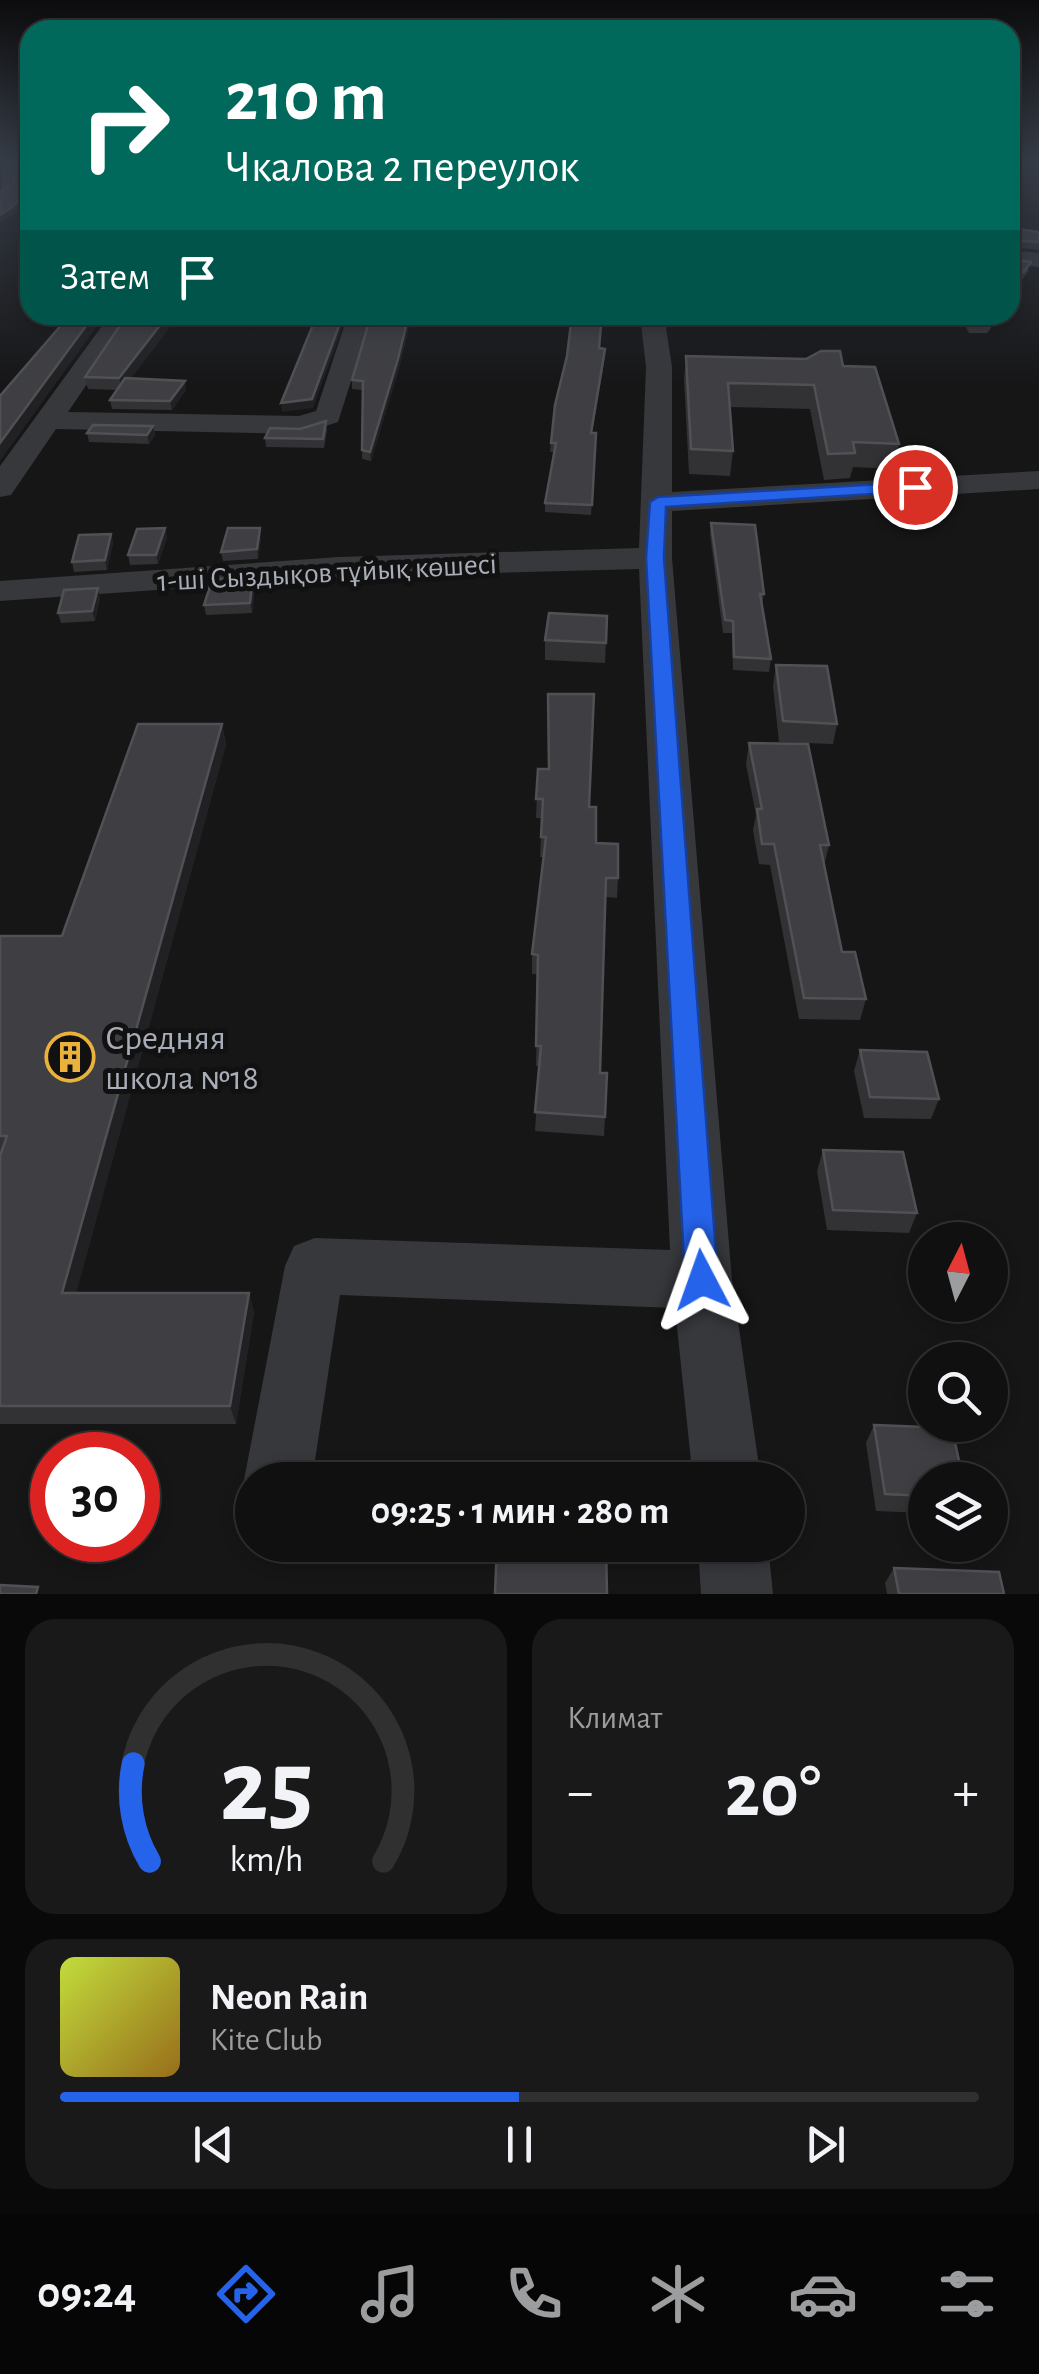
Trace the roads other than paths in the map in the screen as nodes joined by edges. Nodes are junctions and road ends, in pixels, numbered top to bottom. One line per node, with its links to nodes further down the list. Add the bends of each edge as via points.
1 (115, 325): 4 (street)
2 (357, 325): 4 (street, via 328,416 301,425)
3 (657, 325): 8 (street, via 677,367)
4 (50, 420): 5 (street)
5 (10, 460): 6 (street)
6 (0, 488)
7 (1034, 488): 8 (street)
8 (658, 502): 9 (street)
9 (655, 558): 10 (street, 1-ші Сыздықов тұйық көшесі, via 339,567); 11 (street)
10 (0, 591)
11 (702, 1280): 12 (street, via 314,1266); 13 (street)
12 (281, 1462)
13 (725, 1462)
14 (734, 1562): 15 (street)
15 (737, 1594)

